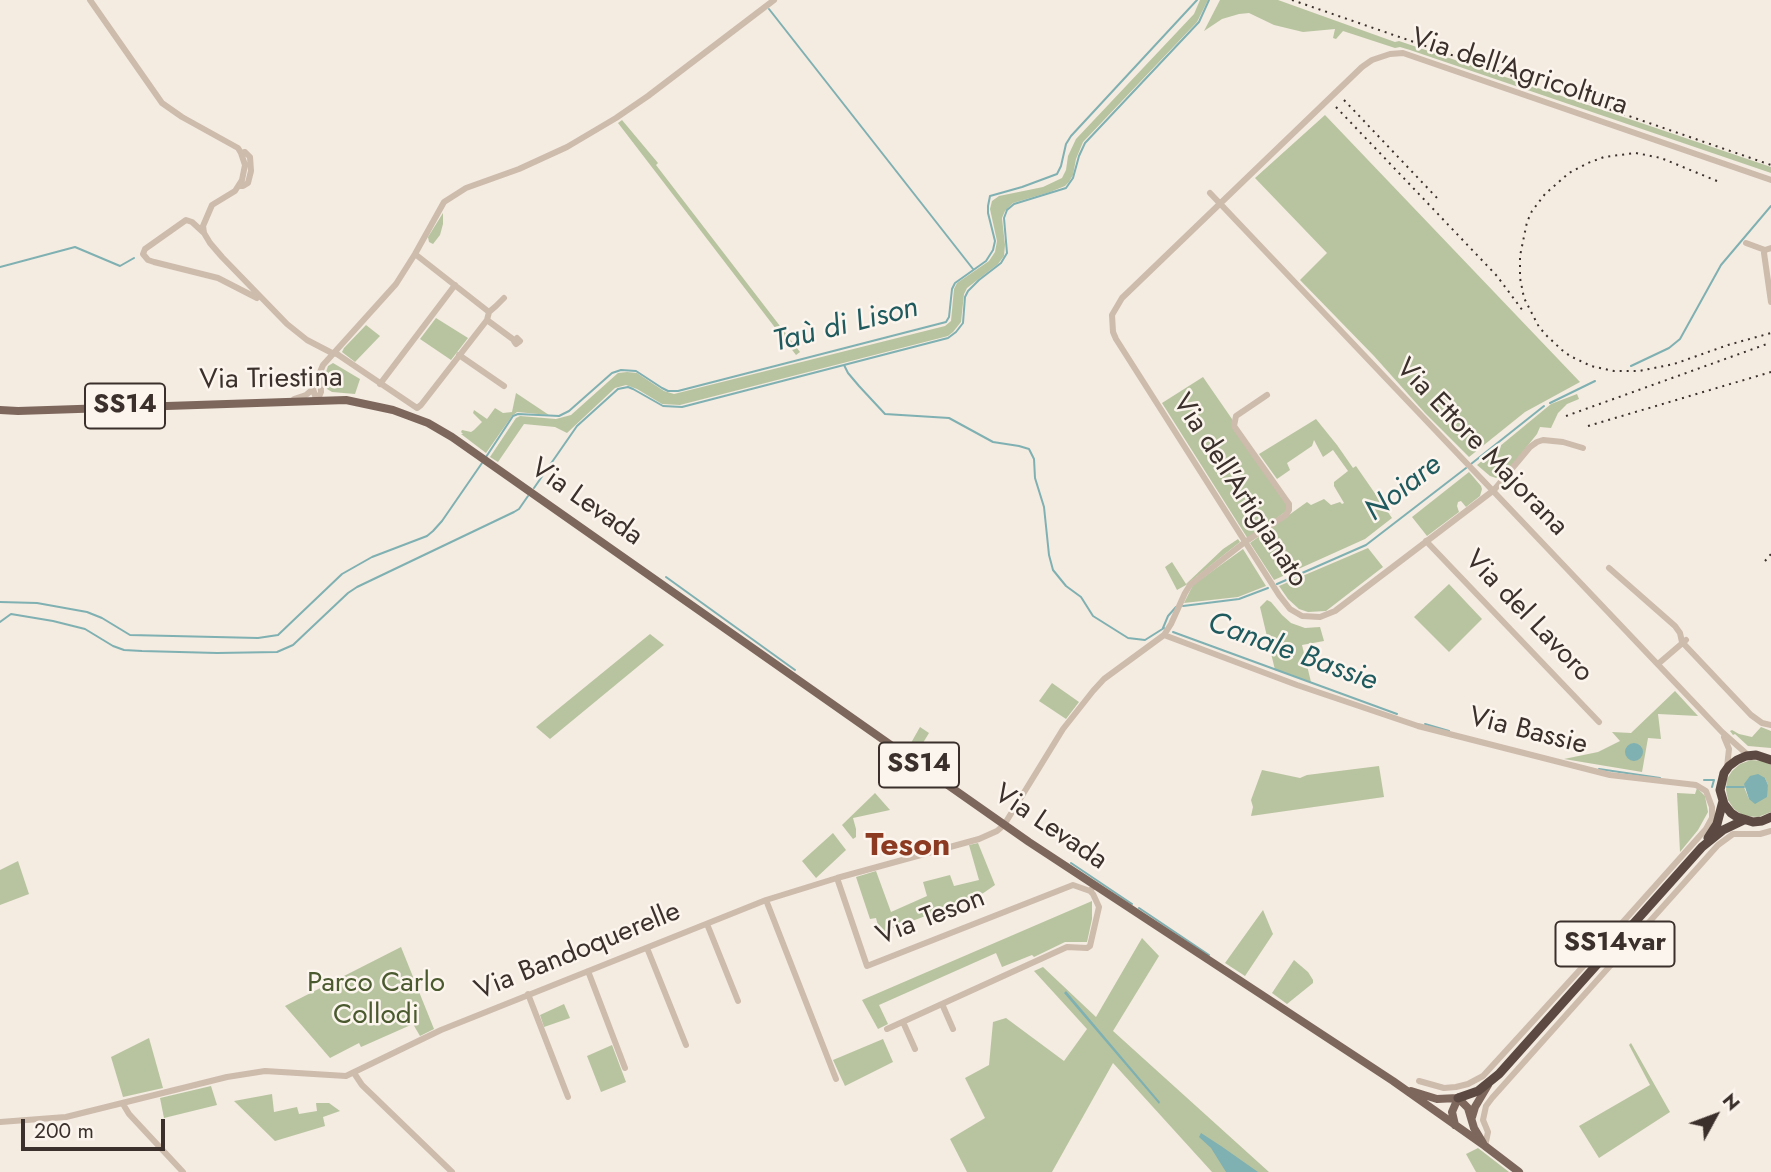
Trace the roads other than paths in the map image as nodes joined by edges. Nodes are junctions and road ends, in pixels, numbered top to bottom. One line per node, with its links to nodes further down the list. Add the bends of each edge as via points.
1 (90, 0): 6 (street, via 162,103 242,153 245,173 240,186 212,205)
2 (774, 0): 9 (street, via 616,118 519,169 457,192 444,202)
3 (1771, 180): 5 (street, Via dell'Agricoltura, via 1403,54 1391,54 1362,68)
4 (1210, 193): 5 (street, Via Ettore Majorana)
5 (1220, 204): 29 (street, Via Ettore Majorana); 31 (street, Via dell'Artigianato, via 1122,298 1111,323 1116,339)
6 (204, 233): 12 (street); 12 (street, via 186,220 143,254 154,262 218,278)
7 (1746, 243): 8 (street)
8 (1768, 249): 13 (street, via 1765,262)
9 (415, 254): 10 (street); 17 (street, via 396,284)
10 (455, 285): 14 (street); 19 (street)
11 (504, 298): 14 (street)
12 (265, 302): 17 (street, via 307,340)
13 (1771, 302)
14 (489, 312): 15 (street)
15 (487, 320): 16 (street); 18 (street)
16 (514, 340)
17 (332, 354): 19 (street); 21 (street, via 320,370)
18 (459, 355): 19 (street, via 415,408); 20 (street)
19 (380, 384)
20 (504, 386)
21 (317, 389): 23 (street); 24 (street); 25 (street)
22 (1267, 395): 31 (street, via 1236,416 1234,426 1289,510)
23 (346, 400): 25 (main road, Via Triestina / SS14); 27 (main road, Via Triestina / SS14, via 420,419)
24 (281, 402): 25 (main road, Via Triestina / SS14); 26 (main road, Via Triestina / SS14)
25 (317, 402)
26 (0, 410)
27 (452, 437): 45 (main road, Via Levada / SS14)
28 (1583, 448): 29 (street, Via dell'Artigianato, via 1537,442)
29 (1494, 490): 30 (street, Via dell'Artigianato); 35 (street, Via Ettore Majorana)
30 (1426, 541): 31 (street, Via dell'Artigianato, via 1335,611 1309,617 1285,603); 36 (street, Via del Lavoro)
31 (1245, 542): 33 (street, via 1190,585)
32 (1609, 568): 34 (street, via 1675,626)
33 (1164, 635): 45 (street, via 1104,679 1081,704); 65 (street, Via Bassie, via 1418,726 1610,775 1696,785 1706,791 1712,818 1706,829 1483,1076 1457,1087)
34 (1684, 641): 35 (street); 37 (street, via 1751,715)
35 (1658, 664): 38 (street, Via Ettore Majorana)
36 (1599, 722)
37 (1771, 725)
38 (1722, 732): 39 (street, Via Ettore Majorana); 41 (street, via 1729,749)
39 (1749, 756): 40 (highway); 41 (highway)
40 (1768, 757)
41 (1726, 769): 42 (highway, SS14var)
42 (1723, 802): 44 (highway); 47 (highway, SS14var, via 1717,824)
43 (1770, 818): 44 (highway, SS14var)
44 (1744, 820): 47 (highway, SS14var)
45 (1004, 825): 48 (street, Via Bandoquerelle, via 979,839); 49 (main road, Via Levada / SS14)
46 (1771, 831): 74 (street, via 1733,834 1718,845 1492,1098 1483,1120 1488,1132)
47 (1702, 847): 66 (highway, SS14var)
48 (837, 878): 49 (street, Via Teson, via 867,966 1073,885); 50 (street, Via Bandoquerelle)
49 (1092, 888): 56 (street, via 1099,907 1090,946 1067,947); 67 (main road, Via Levada / SS14)
50 (766, 900): 51 (street, Via Bandoquerelle); 64 (street)
51 (707, 924): 52 (street, Via Bandoquerelle); 55 (street)
52 (647, 948): 53 (street, Via Bandoquerelle); 60 (street)
53 (588, 971): 54 (street, Via Bandoquerelle); 62 (street)
54 (528, 994): 63 (street, Via Bandoquerelle); 68 (street)
55 (738, 1001)
56 (942, 1004): 57 (street); 59 (street)
57 (903, 1022): 58 (street); 61 (street)
58 (887, 1029)
59 (953, 1029)
60 (686, 1045)
61 (915, 1049)
62 (625, 1068)
63 (354, 1073): 70 (street, Via Bandoquerelle, via 265,1071); 77 (street)
64 (836, 1079)
65 (1419, 1081)
66 (1491, 1081): 69 (highway, SS14var); 71 (main road)
67 (1393, 1082): 69 (main road, SS14, via 1428,1097); 73 (main road, Via Levada)
68 (568, 1097)
69 (1458, 1098): 71 (main road, Via Levada); 73 (main road, via 1452,1112)
70 (123, 1104): 72 (street, Via Bandoquerelle, via 66,1117); 76 (street)
71 (1472, 1120): 74 (main road, Via Levada)
72 (0, 1122)
73 (1456, 1127): 74 (main road, Via Levada)
74 (1485, 1146): 75 (main road, Via Levada)
75 (1518, 1171)
76 (183, 1172)
77 (452, 1172)

